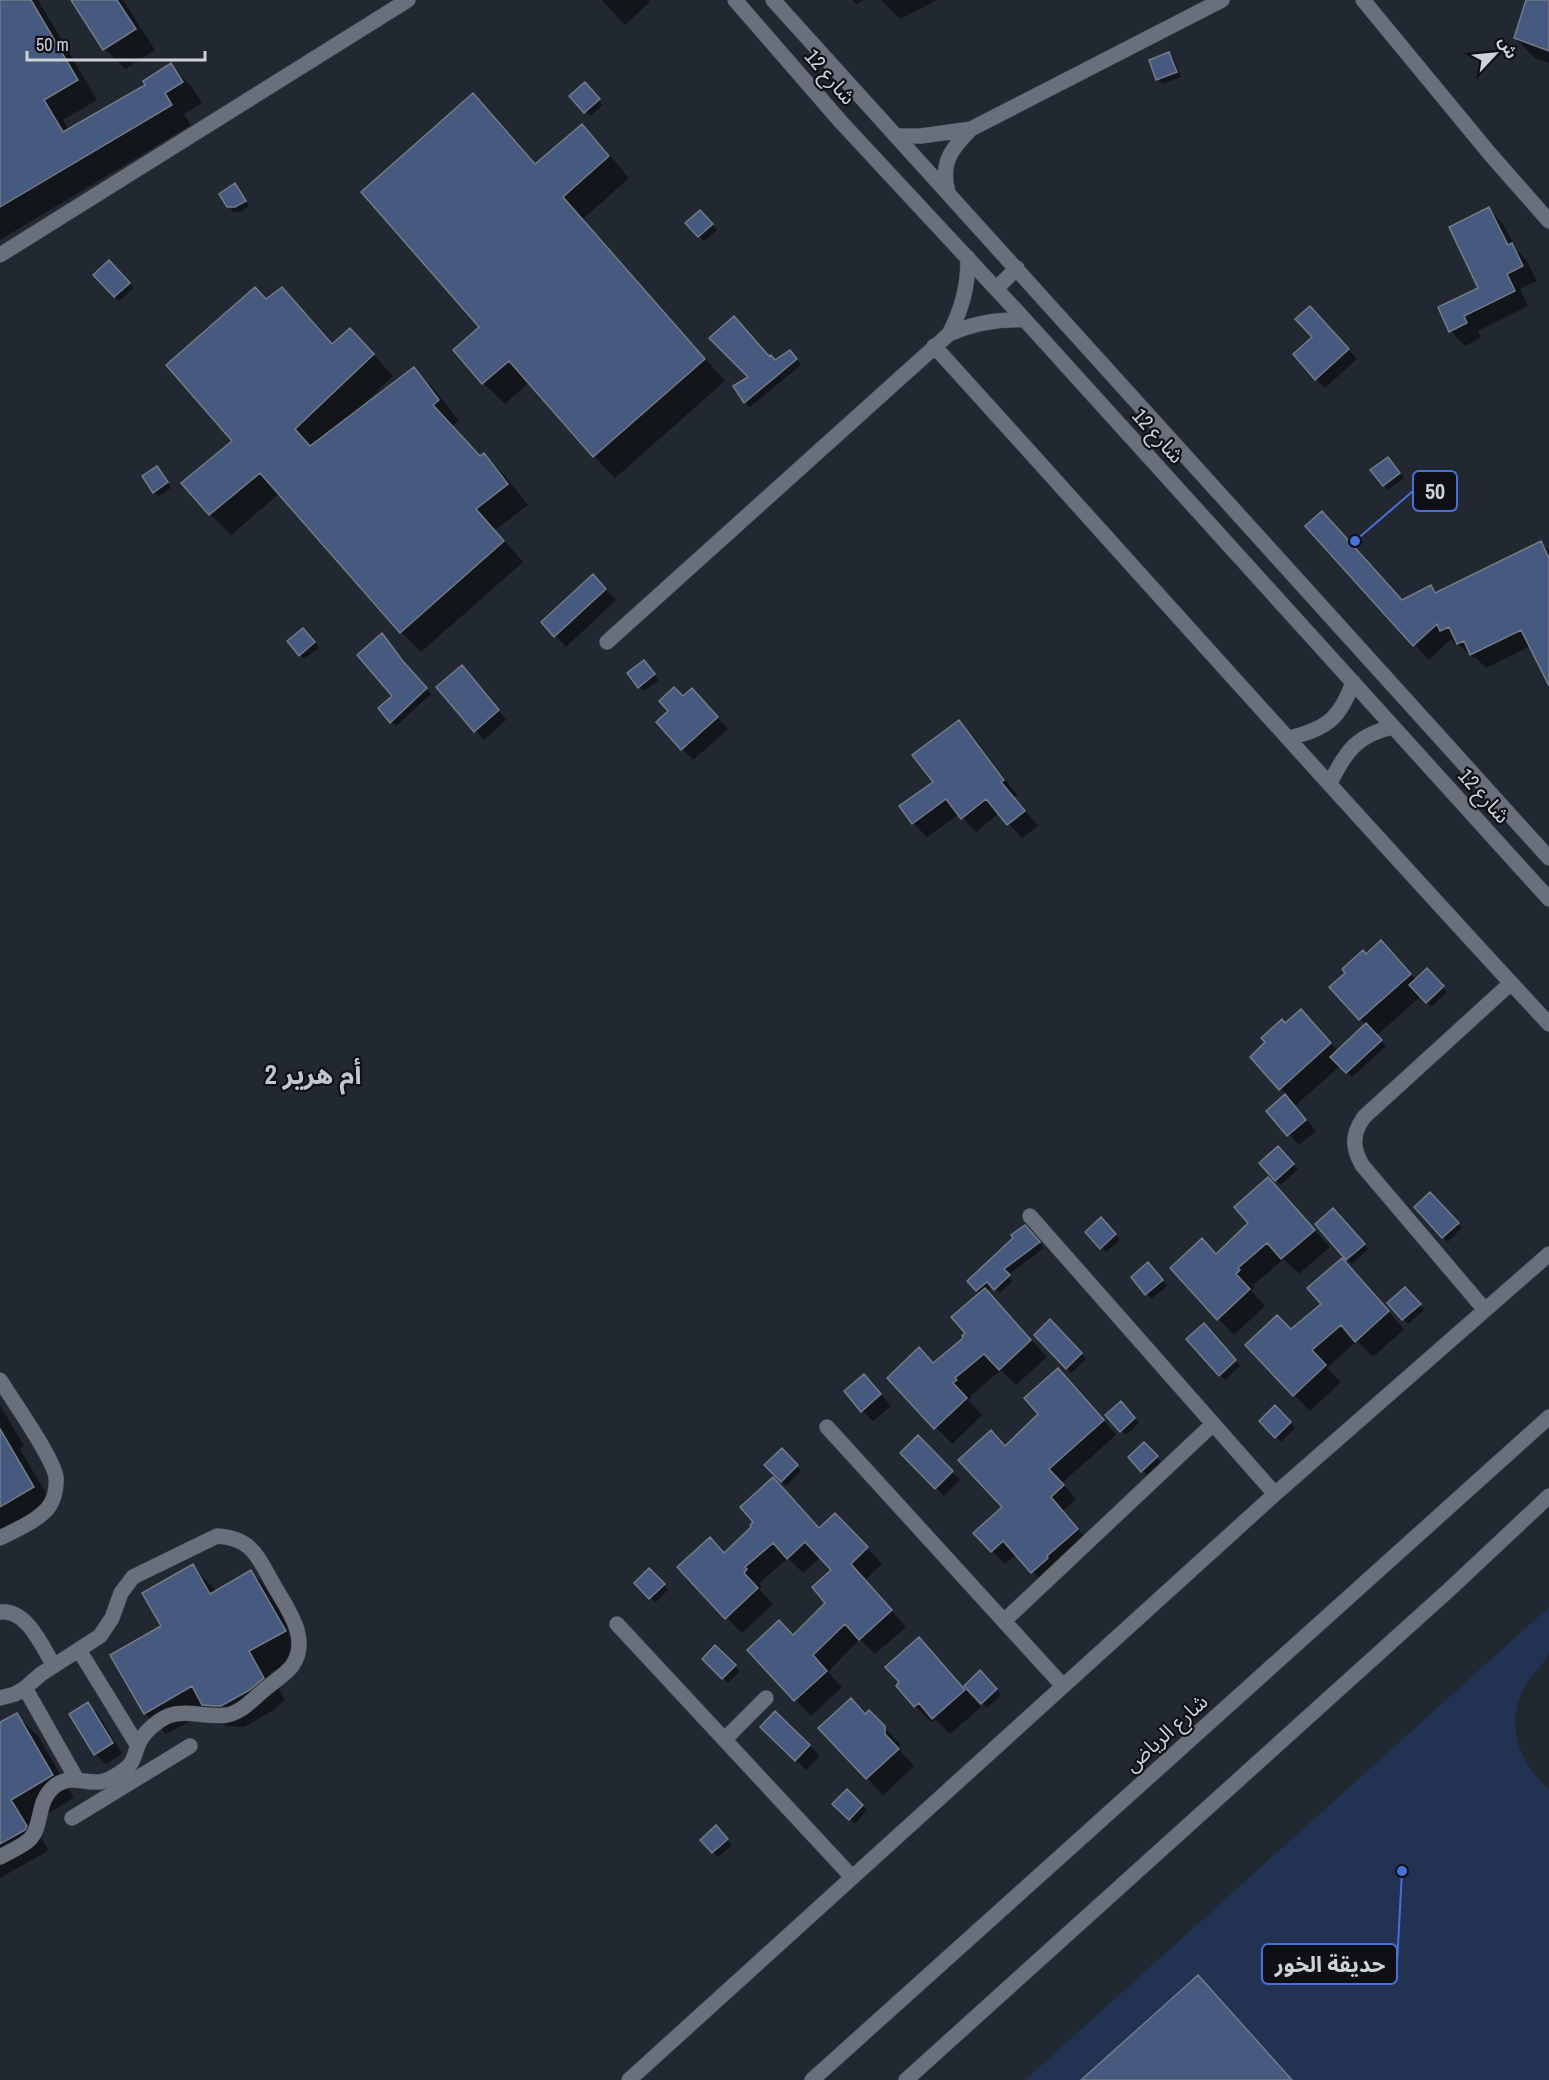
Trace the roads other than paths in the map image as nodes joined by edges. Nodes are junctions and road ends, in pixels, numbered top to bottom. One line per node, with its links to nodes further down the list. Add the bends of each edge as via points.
1 (408, 0): 10 (street)
2 (735, 0): 11 (street, شارع 12, via 841,122)
3 (773, 0): 7 (street, شارع 12)
4 (1222, 0): 6 (street)
5 (1363, 0): 9 (street)
6 (972, 129): 7 (street); 8 (street, via 946,163 944,178)
7 (896, 136): 8 (street, شارع 12)
8 (948, 192): 12 (street, شارع 12)
9 (1549, 221)
10 (0, 255)
11 (968, 258): 13 (street, شارع 12); 15 (street, via 965,297)
12 (1017, 268): 13 (street); 22 (street, شارع 12)
13 (996, 289): 14 (street, شارع 12)
14 (1025, 320): 15 (street, via 979,323); 18 (street, شارع 12)
15 (949, 334): 16 (street)
16 (934, 346): 17 (street); 20 (street)
17 (607, 642)
18 (1353, 682): 19 (street, شارع 12); 20 (street, via 1332,721 1310,733)
19 (1393, 727): 21 (street, via 1376,731 1353,746); 23 (street, شارع 12)
20 (1289, 738): 21 (street)
21 (1330, 783): 24 (street)
22 (1549, 858)
23 (1549, 899)
24 (1511, 983): 25 (street); 28 (street, via 1364,1117 1353,1140 1362,1165)
25 (1549, 1024)
26 (1030, 1216): 31 (street)
27 (1549, 1254): 28 (street)
28 (1485, 1310): 33 (street)
29 (0, 1380): 35 (street, via 51,1461 56,1477 55,1493 48,1508)
30 (1549, 1417): 54 (street, شارع الرياض)
31 (1213, 1424): 33 (street); 37 (street)
32 (827, 1427): 37 (street)
33 (1275, 1494): 41 (street)
34 (1549, 1496): 55 (street)
35 (0, 1538)
36 (0, 1611): 40 (street, via 21,1617)
37 (1004, 1621): 41 (street)
38 (617, 1624): 45 (street)
39 (79, 1650): 40 (street); 46 (street); 46 (street, via 100,1636 112,1618 120,1593 142,1572 217,1536 246,1543 256,1554 296,1625 298,1653 292,1665 238,1711 167,1717 149,1730)
40 (54, 1666): 42 (street)
41 (1063, 1686): 52 (street)
42 (25, 1688): 43 (street); 48 (street)
43 (0, 1698)
44 (765, 1698): 45 (street)
45 (725, 1739): 52 (street)
46 (138, 1746): 49 (street)
47 (190, 1746): 49 (street)
48 (76, 1778): 49 (street); 51 (street, via 56,1785 48,1793 31,1838)
49 (120, 1781): 50 (street)
50 (72, 1818)
51 (0, 1857)
52 (852, 1877): 53 (street)
53 (629, 2080)
54 (812, 2080)
55 (906, 2080)

